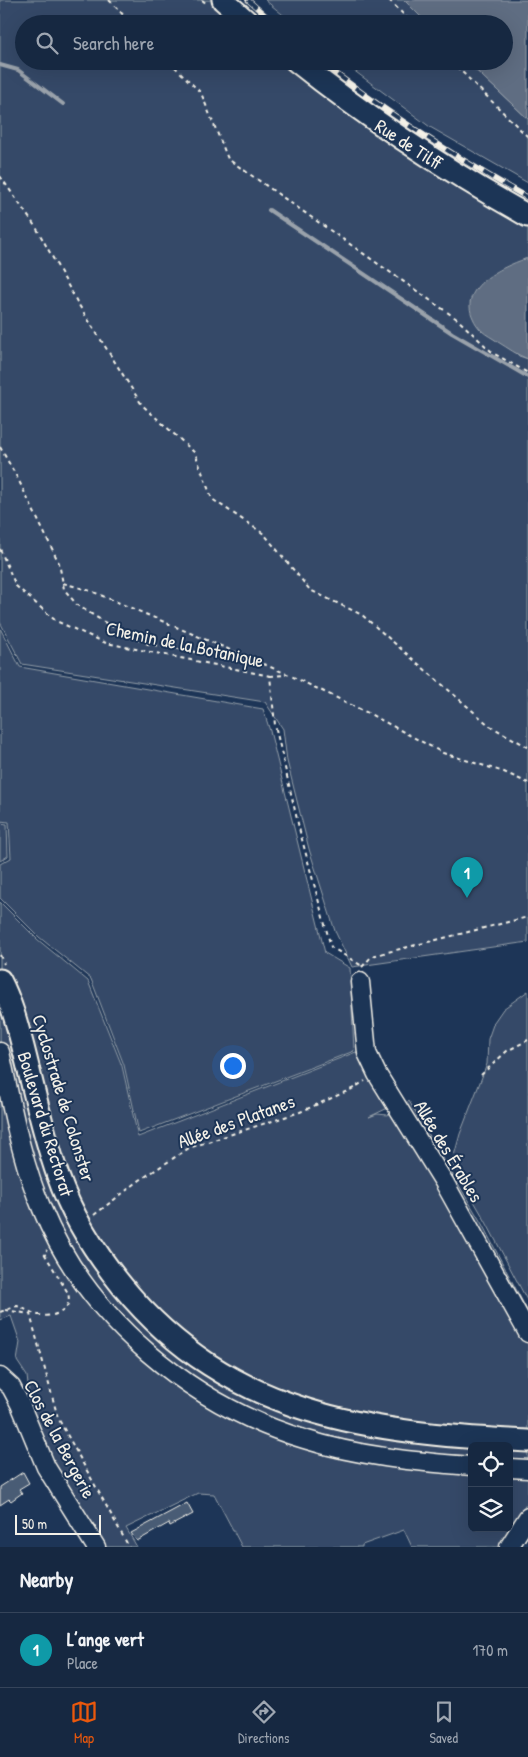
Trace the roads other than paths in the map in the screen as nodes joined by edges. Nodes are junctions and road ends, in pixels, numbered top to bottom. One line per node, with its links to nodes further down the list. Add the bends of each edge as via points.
1 (223, 0): 2 (main road)
2 (240, 15)
3 (307, 70): 4 (main road, Rue de Tilff, via 413,148)
4 (528, 216)
5 (3, 974): 10 (main road, Boulevard du Rectorat, via 49,1146 69,1202 113,1276 160,1327 184,1348 237,1382 305,1410 383,1428)
6 (361, 974): 8 (street, Allée des Érables, via 367,1053)
7 (0, 1052): 11 (street, via 21,1150 54,1235 82,1281 107,1312 158,1362 229,1409 305,1440 371,1454)
8 (528, 1333)
9 (0, 1377): 15 (street, Clos de la Bergerie, via 11,1387 46,1467)
10 (528, 1441)
11 (468, 1466)
12 (513, 1468): 13 (street)
13 (528, 1469)
14 (528, 1517): 16 (street)
15 (96, 1547)
16 (509, 1547)

